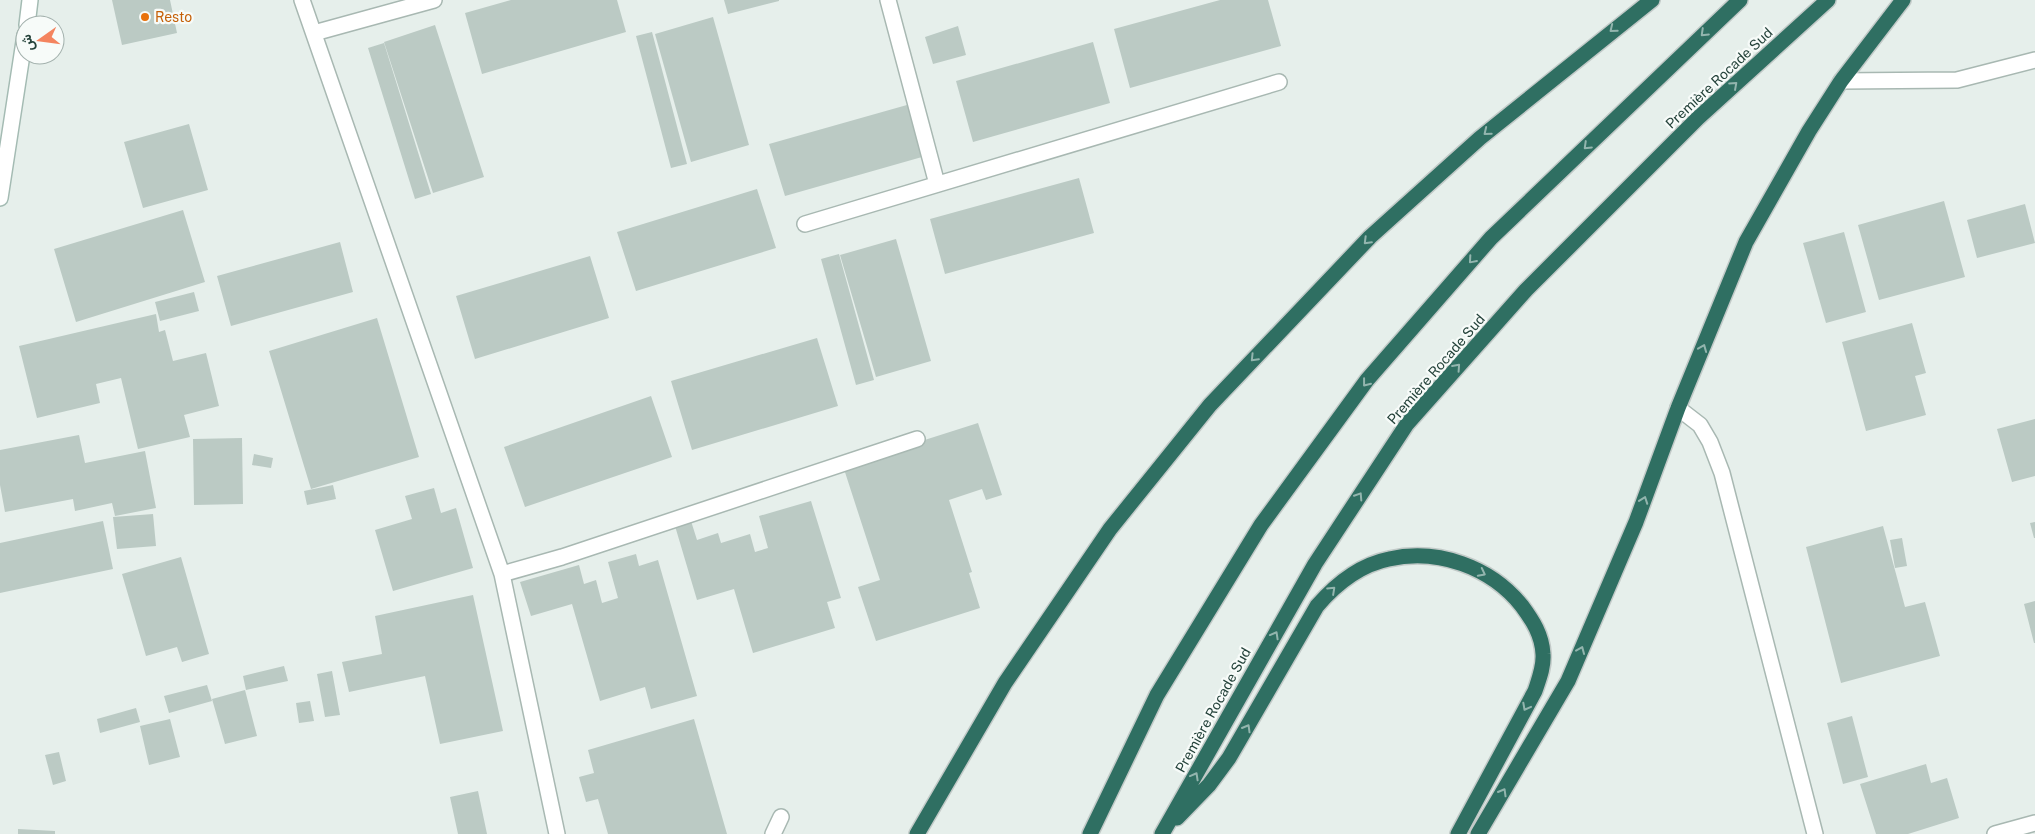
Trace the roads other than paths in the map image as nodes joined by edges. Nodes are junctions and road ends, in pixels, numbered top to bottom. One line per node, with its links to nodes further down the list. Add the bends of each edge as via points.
1 (30, 0): 9 (street)
2 (302, 0): 10 (street)
3 (433, 0): 10 (street)
4 (888, 0): 15 (street)
5 (1652, 0): 25 (highway, one-way to 25, via 1480,138 1370,237 1210,405 1110,529 1005,683)
6 (1740, 0): 26 (highway, one-way to 26, via 1491,238 1368,380 1256,534 1157,695)
7 (1828, 0): 27 (highway, Première Rocade Sud, one-way to 7, via 1314,564 1407,424 1526,290 1698,118)
8 (1903, 0): 13 (highway)
9 (28, 15)
10 (314, 33): 20 (street)
11 (2035, 60): 13 (street, via 1957,80)
12 (21, 65): 16 (street)
13 (1841, 81): 18 (highway, one-way to 13, via 1746,242)
14 (1279, 82): 15 (street)
15 (937, 184): 17 (street)
16 (0, 198)
17 (805, 224)
18 (1678, 408): 29 (highway, one-way to 18, via 1568,681 1636,522); 30 (street, via 1700,425 1722,473)
19 (917, 439): 20 (street)
20 (502, 574): 23 (street)
21 (781, 817): 24 (street)
22 (2035, 823): 31 (street)
23 (557, 834)
24 (773, 834)
25 (917, 834)
26 (1090, 834)
27 (1162, 834): 28 (highway, one-way to 28, via 1221,771 1317,606 1331,590 1368,566 1389,559 1422,556 1455,561 1486,574 1512,594 1533,620 1541,637 1541,674 1535,691)
28 (1458, 834)
29 (1478, 834)
30 (1815, 834)
31 (1995, 834)

